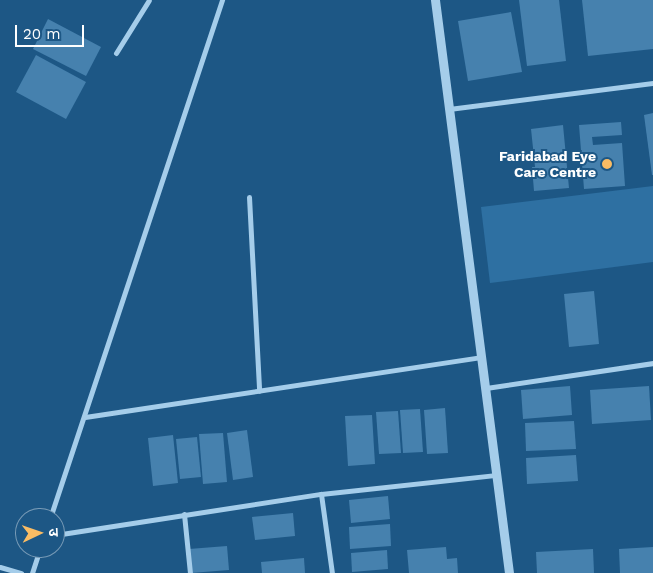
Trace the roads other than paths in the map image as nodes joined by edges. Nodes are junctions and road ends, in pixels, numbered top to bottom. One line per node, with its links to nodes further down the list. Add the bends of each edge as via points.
1 (150, 0): 4 (street)
2 (222, 0): 12 (street)
3 (435, 0): 6 (street)
4 (116, 53)
5 (653, 83): 6 (street)
6 (448, 109): 8 (street)
7 (249, 197): 11 (street)
8 (482, 357): 10 (street); 11 (street)
9 (653, 363): 10 (street)
10 (486, 388): 13 (street)
11 (259, 391): 12 (street)
12 (85, 417): 15 (street)
13 (497, 475): 14 (street); 24 (street)
14 (321, 494): 16 (street); 23 (street)
15 (53, 508)
16 (184, 514): 17 (street); 22 (street)
17 (65, 534)
18 (37, 558): 21 (street)
19 (0, 567): 20 (street)
20 (21, 573)
21 (32, 573)
22 (190, 573)
23 (332, 573)
24 (509, 573)

